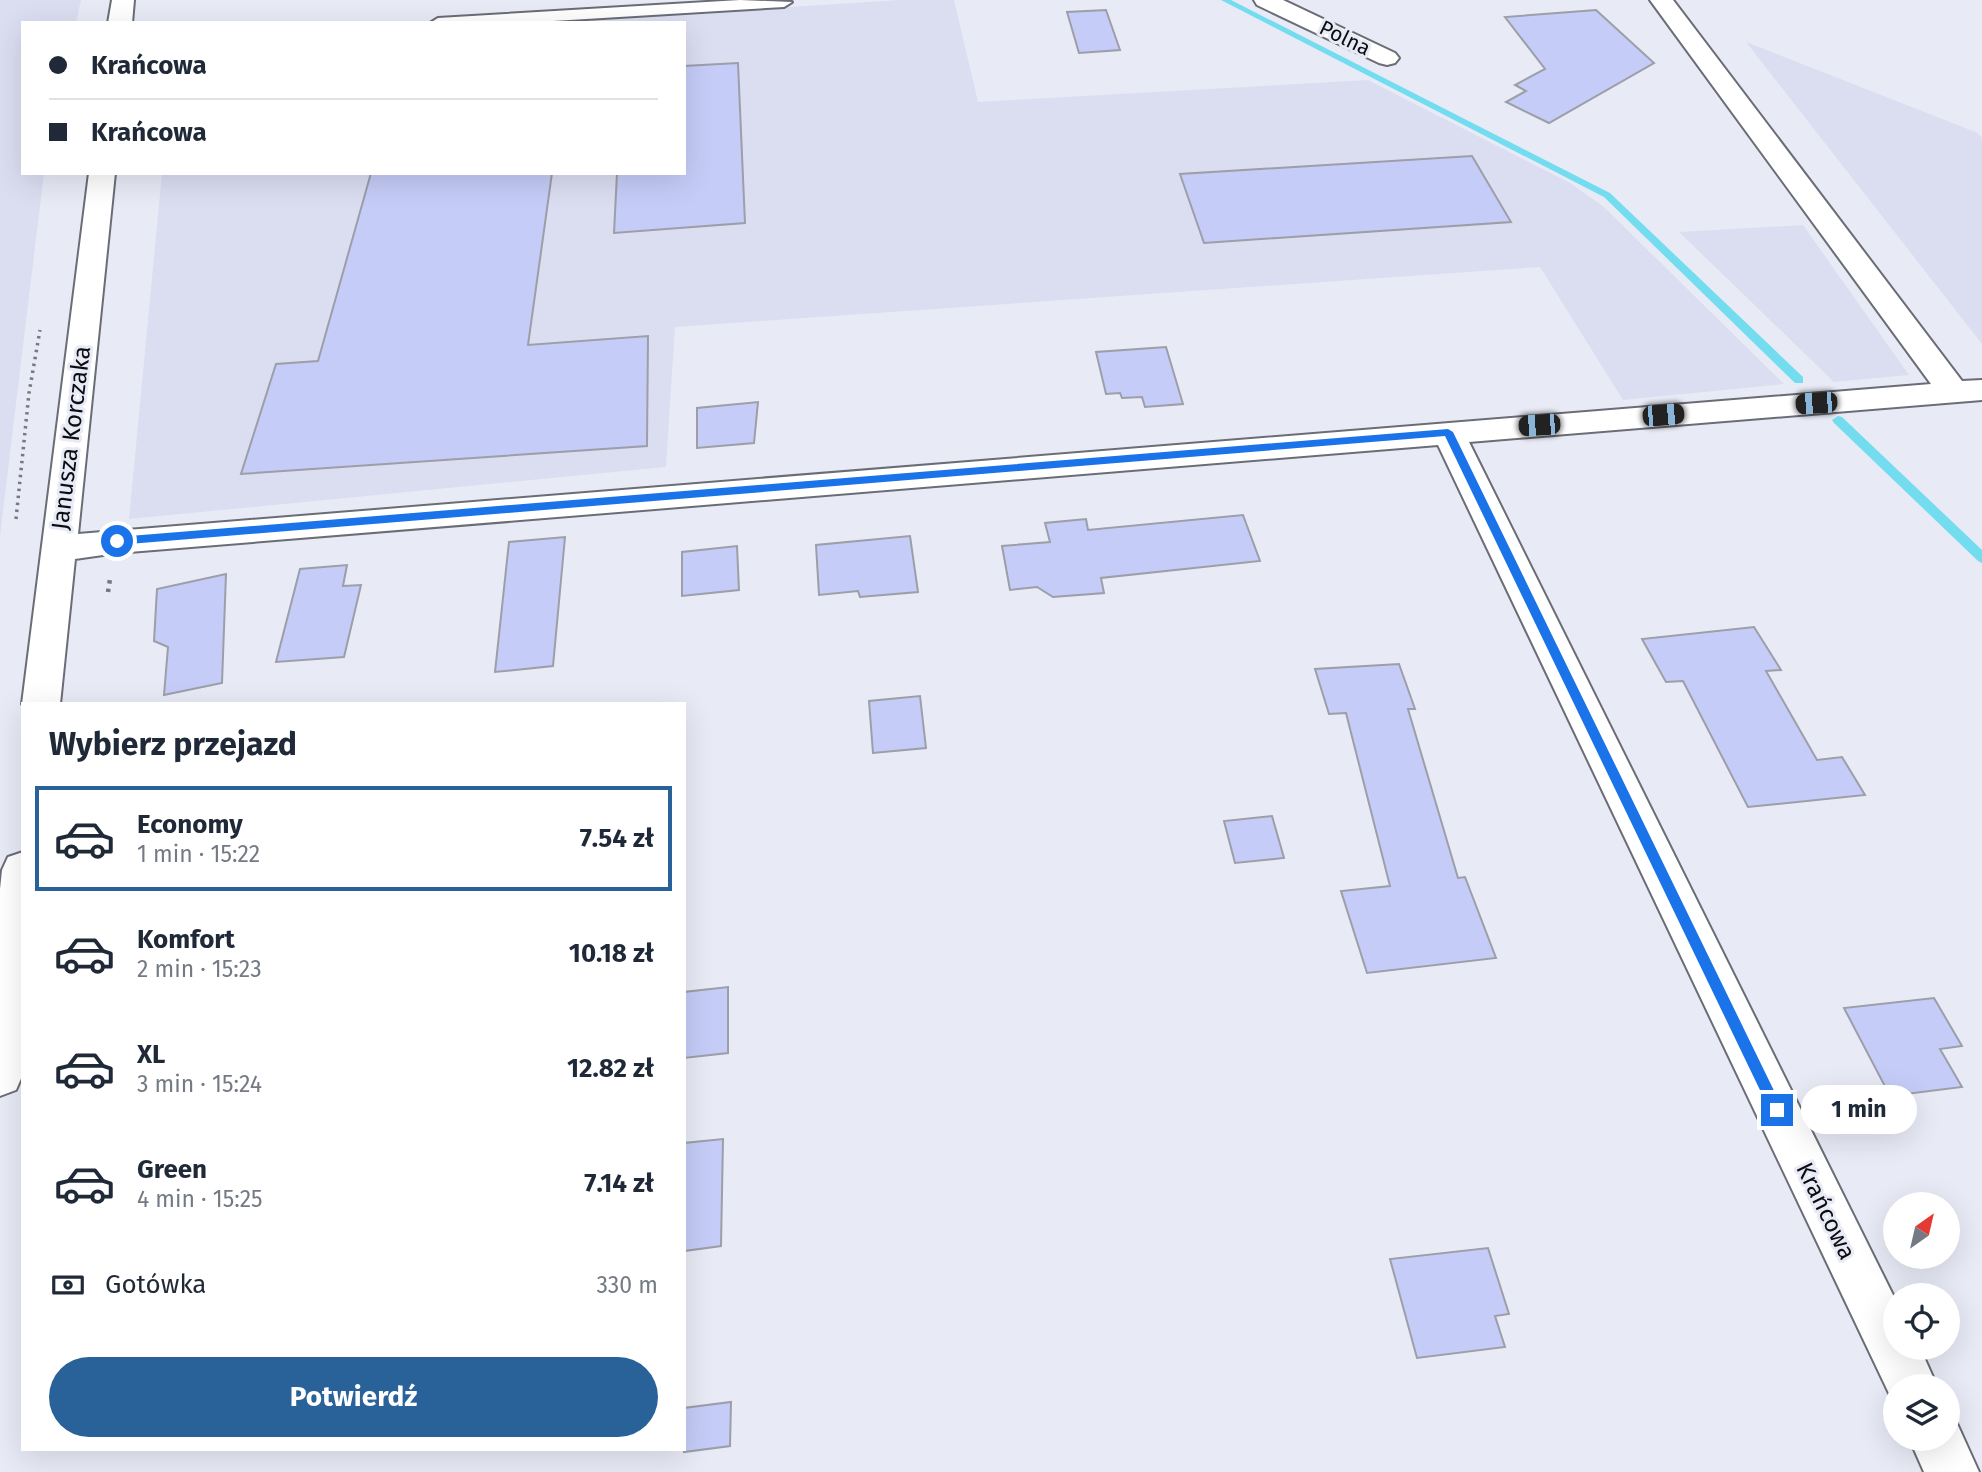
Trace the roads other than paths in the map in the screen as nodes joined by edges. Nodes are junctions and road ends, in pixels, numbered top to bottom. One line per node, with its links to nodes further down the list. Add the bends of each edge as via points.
1 (123, 0): 5 (street)
2 (1265, 0): 7 (street, Polna)
3 (1661, 0): 9 (street)
4 (784, 2): 6 (lane)
5 (120, 21)
6 (471, 21)
7 (1387, 58)
8 (103, 175): 11 (street, Janusza Korczaka)
9 (1968, 391): 10 (street)
10 (1448, 432): 11 (street); 15 (street, Krańcowa)
11 (58, 549): 12 (street, Janusza Korczaka)
12 (41, 702)
13 (21, 888): 14 (street)
14 (0, 1074)
15 (1905, 1374)
16 (1942, 1451): 17 (street)
17 (1952, 1472)

